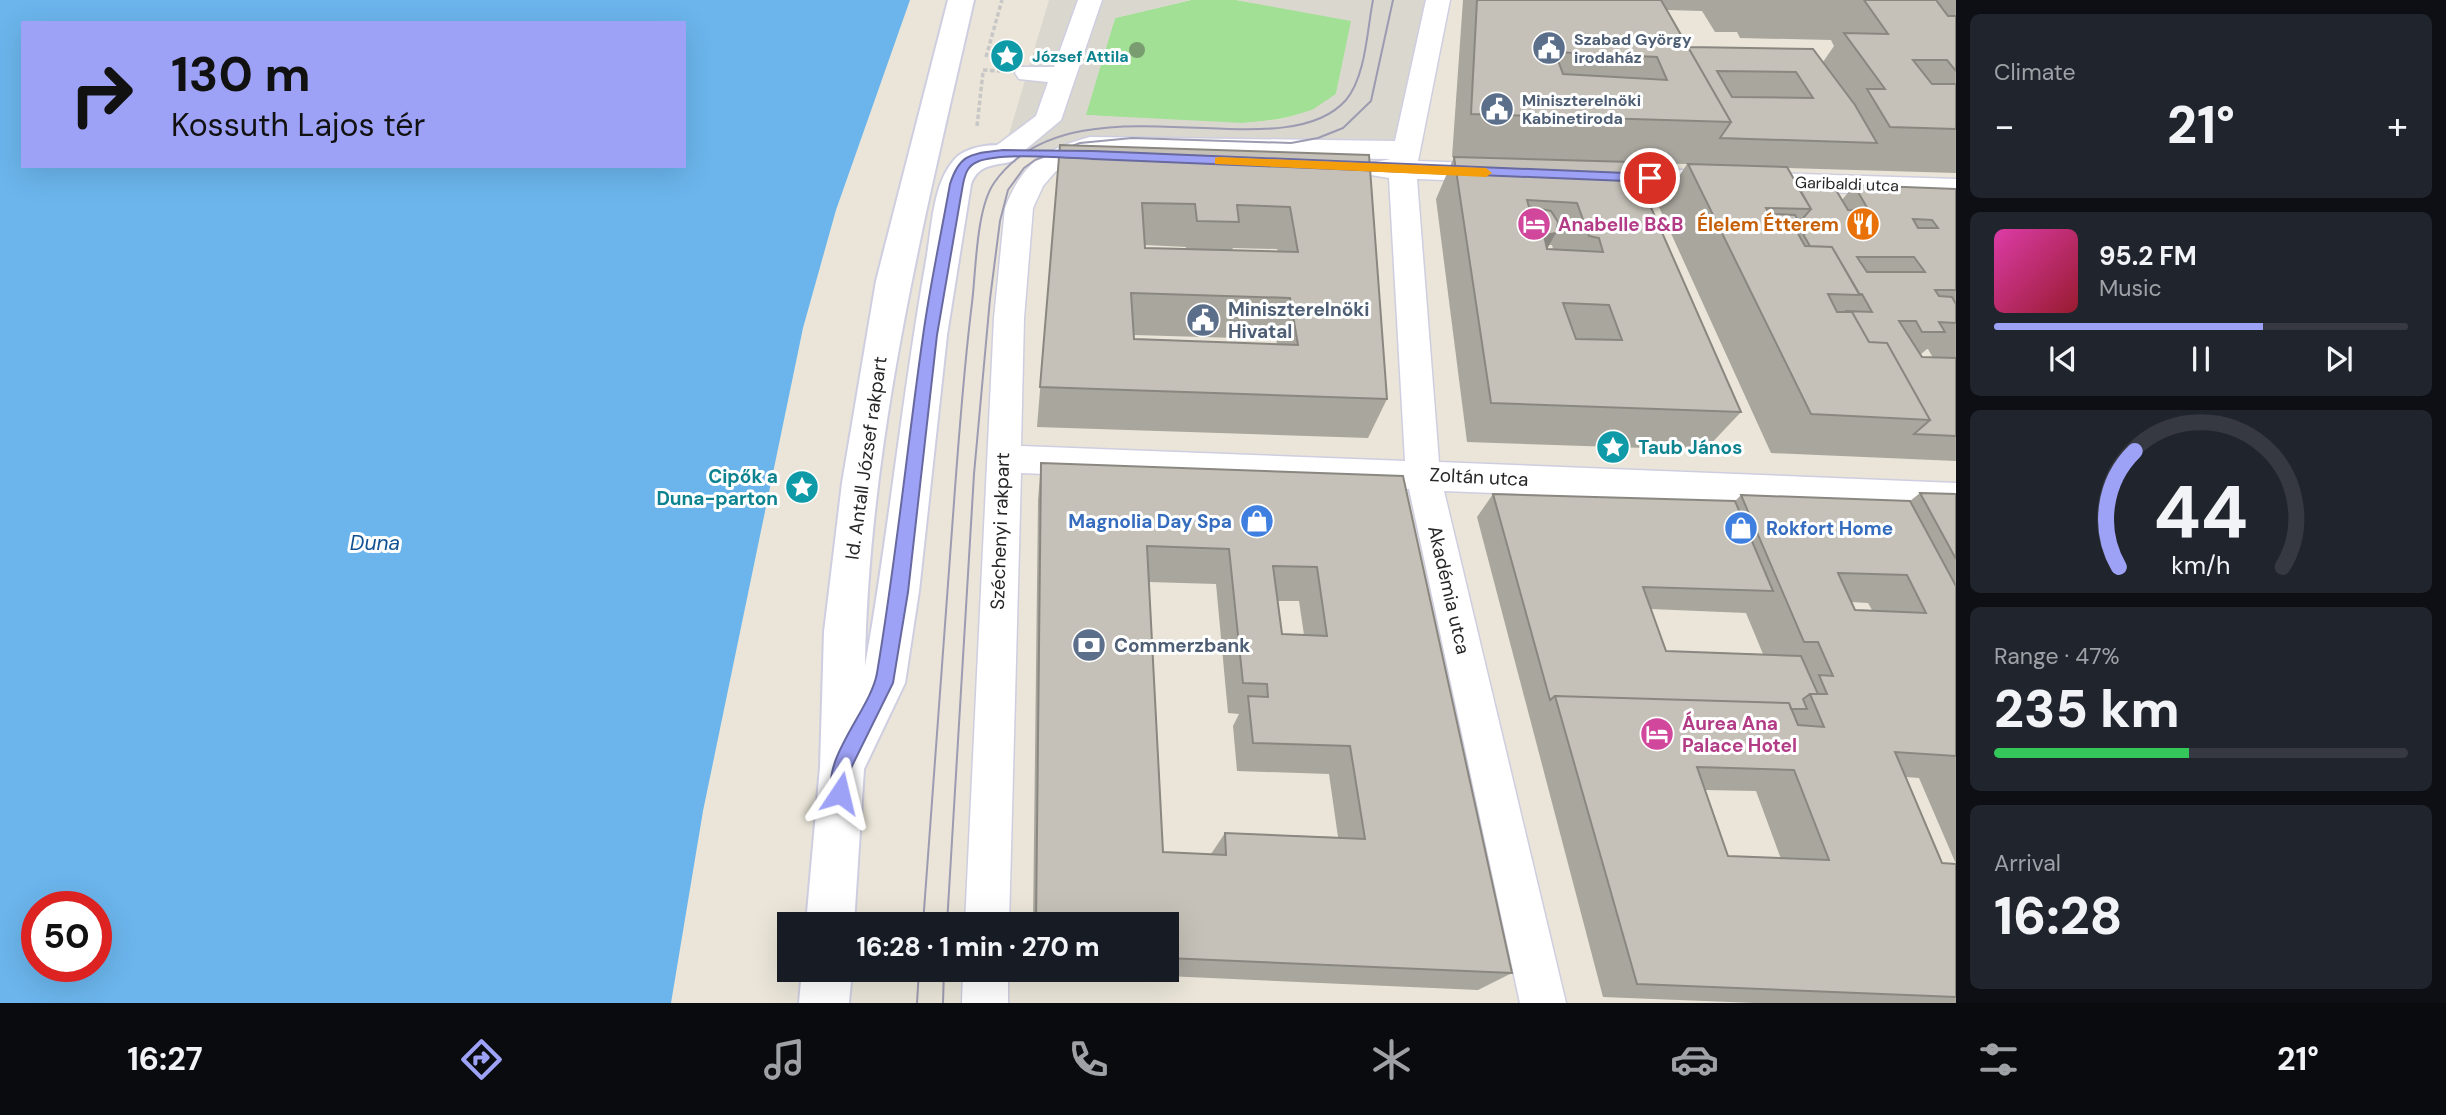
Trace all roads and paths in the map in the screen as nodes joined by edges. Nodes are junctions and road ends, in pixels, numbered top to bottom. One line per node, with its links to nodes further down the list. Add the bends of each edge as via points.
1 (961, 0): 17 (main road, Id. Antall József rakpart, via 883,337 860,483 845,632)
2 (1002, 0): 9 (path, via 983,70)
3 (1090, 0): 6 (street)
4 (1438, 0): 10 (street, Akadémia utca)
5 (1028, 73): 6 (street)
6 (1064, 76): 7 (street)
7 (1048, 120): 8 (street); 9 (street)
8 (1059, 154): 9 (street); 10 (street); 14 (street, Széchenyi rakpart, via 1045,163 1019,208)
9 (988, 156): 17 (main road, via 961,168 956,184 930,335 884,683)
10 (1405, 160): 11 (street); 15 (street, Akadémia utca)
11 (1526, 174)
12 (1567, 175): 13 (street, Garibaldi utca)
13 (1956, 188)
14 (1003, 459): 15 (street, Zoltán utca); 19 (street, Széchenyi rakpart)
15 (1423, 474): 16 (street, Zoltán utca); 24 (street, Akadémia utca)
16 (1956, 497)
17 (842, 767): 18 (main road, Id. Antall József rakpart)
18 (831, 912)
19 (987, 912)
20 (826, 982): 22 (main road)
21 (986, 982): 23 (street)
22 (824, 1003)
23 (985, 1003)
24 (1543, 1003)

